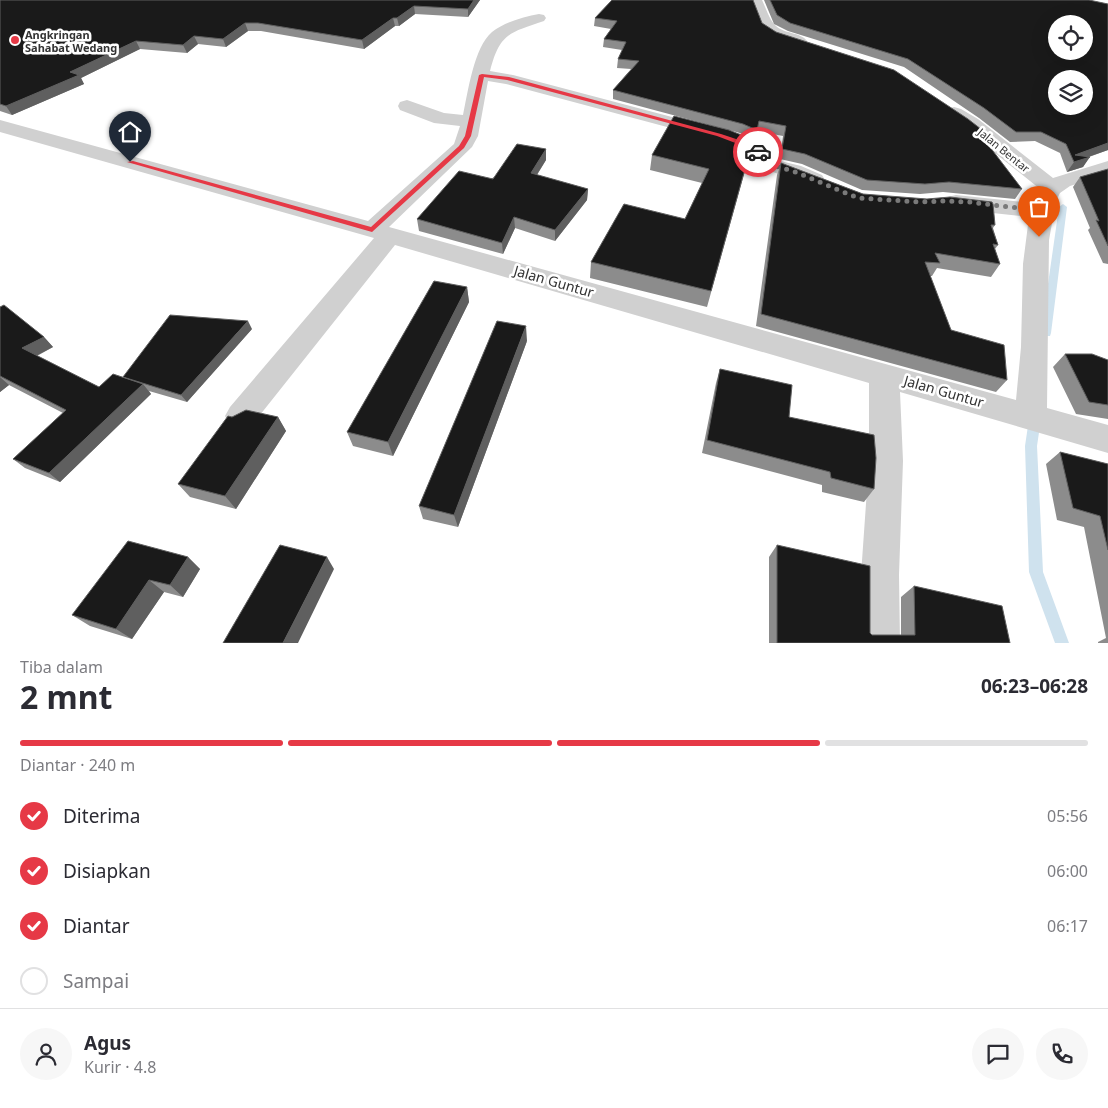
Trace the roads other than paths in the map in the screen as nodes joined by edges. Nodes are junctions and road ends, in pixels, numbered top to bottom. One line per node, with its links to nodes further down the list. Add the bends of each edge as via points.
1 (754, 0): 3 (street, via 767,28 781,36)
2 (539, 18): 4 (street, via 512,26 492,41)
3 (818, 47)
4 (482, 75): 7 (street); 10 (street, via 508,78 719,135 748,145 758,152 764,163)
5 (407, 106): 7 (street, via 441,119)
6 (943, 106): 11 (street, Jalan Bentar, via 971,123)
7 (471, 121): 13 (street, via 462,147)
8 (0, 126): 13 (street, Jalan Guntur)
9 (1108, 167): 11 (street, via 1070,179)
10 (832, 187)
11 (1047, 200): 12 (street, via 982,204); 16 (street, via 1035,280)
12 (936, 201)
13 (381, 232): 14 (street, Jalan Guntur); 15 (street)
14 (884, 374): 16 (street, Jalan Guntur); 18 (street, via 886,461)
15 (241, 416)
16 (1032, 416): 17 (street, Jalan Guntur)
17 (1104, 438)
18 (880, 643)

